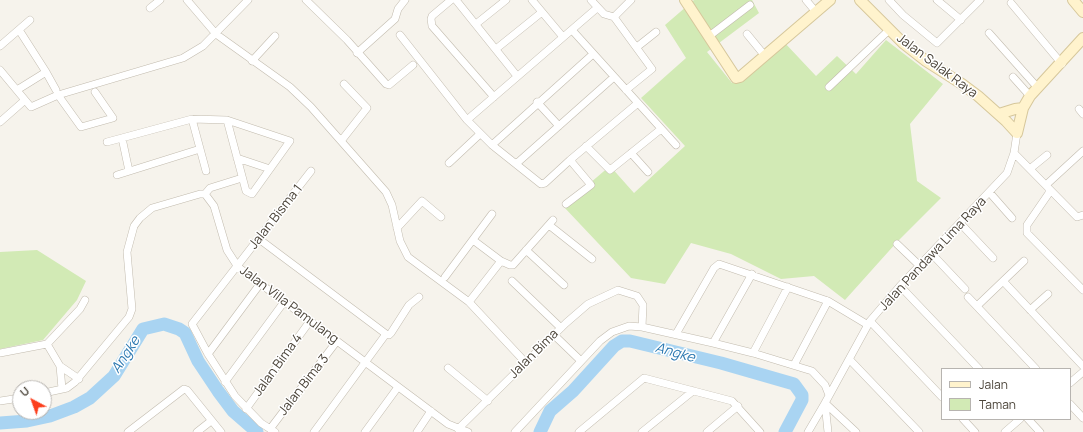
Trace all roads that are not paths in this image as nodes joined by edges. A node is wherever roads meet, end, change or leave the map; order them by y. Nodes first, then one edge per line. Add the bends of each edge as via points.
1 (160, 0) edge
2 (187, 0) edge
3 (248, 0) edge
4 (306, 0) edge
5 (405, 0) edge
6 (451, 0) edge
7 (456, 0) edge
8 (506, 0) edge
9 (532, 0) edge
10 (590, 0) edge
11 (631, 0) edge
12 (685, 0) edge
13 (806, 0) edge
14 (830, 0) edge
15 (861, 0) edge
16 (889, 0) edge
17 (937, 0) edge
18 (980, 0) edge
19 (1073, 0) edge
20 (1011, 3) dead end
21 (750, 5) dead end
22 (150, 8) dead end
23 (597, 8) junction
24 (542, 12) junction
25 (816, 12) junction
26 (1083, 12) edge
27 (614, 17) junction
28 (30, 20) dead end
29 (961, 20) junction
30 (476, 24) junction
31 (572, 30) junction
32 (889, 30) junction
33 (656, 32) dead end
34 (21, 33) dead end
35 (989, 33) dead end
36 (216, 34) junction
37 (747, 34) dead end
38 (400, 35) dead end
39 (275, 36) dead end
40 (563, 37) junction
41 (708, 37) junction
42 (1083, 38) edge
43 (0, 46) edge
44 (637, 47) junction
45 (496, 49) junction
46 (357, 53) junction
47 (593, 54) junction
48 (765, 56) junction
49 (252, 61) junction
50 (0, 63) edge
51 (1062, 64) junction
52 (413, 65) dead end
53 (0, 70) edge
54 (46, 72) junction
55 (517, 76) junction
56 (614, 77) junction
57 (1013, 77) dead end
58 (344, 84) dead end
59 (829, 87) dead end
60 (19, 88) junction
61 (1038, 88) junction
62 (626, 90) junction
63 (57, 92) junction
64 (95, 92) dead end
65 (1030, 96) junction
66 (494, 97) junction
67 (25, 100) junction
68 (538, 102) junction
69 (638, 104) junction
70 (1023, 108) junction
71 (998, 114) junction
72 (192, 119) junction
73 (226, 120) junction
74 (467, 120) junction
75 (0, 122) edge
76 (559, 126) junction
77 (661, 129) junction
78 (1017, 133) junction
79 (480, 134) junction
80 (122, 138) junction
81 (341, 141) junction
82 (107, 142) dead end
83 (492, 145) junction
84 (676, 145) dead end
85 (586, 146) junction
86 (200, 149) junction
87 (1083, 151) edge
88 (631, 153) junction
89 (1014, 153) junction
90 (1047, 155) dead end
91 (237, 158) junction
92 (570, 160) junction
93 (449, 163) dead end
94 (516, 164) junction
95 (1031, 168) junction
96 (270, 169) junction
97 (129, 171) junction
98 (206, 171) dead end
99 (312, 171) dead end
100 (648, 172) dead end
101 (117, 175) dead end
102 (242, 178) junction
103 (1047, 187) junction
104 (990, 193) junction
105 (205, 194) junction
106 (566, 204) dead end
107 (492, 214) dead end
108 (1083, 215) edge
109 (441, 218) dead end
110 (1012, 218) dead end
111 (960, 223) junction
112 (397, 228) junction
113 (259, 239) junction
114 (473, 240) junction
115 (897, 244) dead end
116 (526, 250) junction
117 (931, 254) junction
118 (993, 258) dead end
119 (592, 259) dead end
120 (501, 261) junction
121 (1024, 261) dead end
122 (920, 266) junction
123 (238, 267) junction
124 (752, 274) junction
125 (445, 277) dead end
126 (1003, 281) junction
127 (512, 282) dead end
128 (260, 284) junction
129 (564, 285) dead end
130 (900, 286) junction
131 (1082, 286) edge
132 (788, 287) junction
133 (965, 289) dead end
134 (1048, 294) dead end
135 (419, 297) dead end
136 (968, 297) dead end
137 (85, 300) dead end
138 (828, 301) junction
139 (284, 302) junction
140 (469, 302) junction
141 (977, 306) junction
142 (1030, 310) junction
143 (310, 321) junction
144 (869, 323) junction
145 (642, 327) junction
146 (561, 328) junction
147 (386, 334) junction
148 (676, 334) junction
149 (554, 335) junction
150 (337, 341) junction
151 (713, 342) junction
152 (47, 344) junction
153 (0, 353) edge
154 (753, 353) junction
155 (208, 354) junction
156 (850, 360) junction
157 (582, 361) junction
158 (366, 363) junction
159 (526, 363) junction
160 (794, 365) junction
161 (60, 366) junction
162 (1083, 366) edge
163 (448, 368) dead end
164 (978, 368) edge
165 (1035, 368) edge
166 (1083, 372) edge
167 (79, 379) junction
168 (225, 382) junction
169 (1071, 382) edge
170 (835, 384) junction
171 (825, 385) junction
172 (398, 387) junction
173 (62, 389) junction
174 (52, 391) edge
175 (693, 391) junction
176 (829, 396) junction
177 (941, 396) edge
178 (12, 399) edge
179 (0, 401) edge
180 (488, 401) junction
181 (825, 403) junction
182 (1071, 405) edge
183 (738, 406) junction
184 (246, 409) junction
185 (431, 411) junction
186 (1083, 418) edge
187 (964, 420) edge
188 (1019, 420) edge
189 (1029, 420) edge
190 (211, 421) junction
191 (458, 429) junction
192 (273, 430) edge
193 (128, 432) edge
194 (197, 432) edge
195 (221, 432) edge
196 (314, 432) edge
197 (365, 432) edge
198 (417, 432) edge
199 (468, 432) edge
200 (515, 432) edge
201 (579, 432) edge
202 (642, 432) edge
203 (707, 432) edge
204 (760, 432) edge
205 (808, 432) edge
206 (828, 432) edge
207 (856, 432) edge
208 (919, 432) edge
209 (975, 432) edge
210 (1005, 432) edge
211 (1040, 432) edge

1 - 22 street
2 - 36 street
3 - 36 street
4 - 46 street
5 - 46 street via 398,9 395,19
6 - 66 street via 432,16 432,26
7 - 30 street
8 - 30 street
9 - 24 street
10 - 23 street
11 - 27 street
12 - 41 street
13 - 25 street
14 - 25 street
15 - 32 street, Jalan Salak Raya
16 - 29 street via 937,43
17 - 29 street
18 - 29 street
19 - 26 street
20 - 51 street
21 - 41 street
23 - 27 street via 608,17
23 - 31 street
24 - 40 street
24 - 45 street
25 - 48 street
27 - 44 street
28 - 43 street
30 - 45 street
31 - 40 street
31 - 47 street
32 - 59 street
32 - 71 street, Jalan Salak Raya via 915,53 962,84
33 - 44 street
34 - 54 street
35 - 61 street
36 - 49 street
36 - 63 street via 203,46 183,58
37 - 48 street
38 - 74 street
39 - 49 street
40 - 55 street
41 - 48 street via 736,78
42 - 51 street, Jalan Pandawa Lima Raya
44 - 62 street via 652,67 652,71
45 - 55 street
46 - 52 street via 389,85
47 - 56 street
47 - 68 street
49 - 81 street via 299,95
50 - 60 street
51 - 61 street, Jalan Pandawa Lima Raya
53 - 60 street
54 - 60 street
54 - 63 street
55 - 66 street
56 - 62 street
56 - 76 street
57 - 65 street
58 - 81 street via 368,108
60 - 67 street
61 - 65 street, Jalan Pandawa Lima Raya
62 - 69 street
63 - 64 street via 81,127 113,118
63 - 67 street via 31,107
65 - 70 street, Jalan Pandawa Lima Raya
66 - 74 street
67 - 75 street
68 - 76 street
68 - 83 street
69 - 77 street
69 - 85 street
70 - 71 street
70 - 78 street, Jalan Pandawa Lima Raya
71 - 78 street, Jalan Salak Raya
72 - 73 street
72 - 80 street
72 - 86 street
73 - 91 street
73 - 96 street via 290,141
74 - 79 street
76 - 94 street
77 - 84 street
77 - 88 street
78 - 89 street, Jalan Pandawa Lima Raya
79 - 83 street
79 - 93 street
80 - 82 street
80 - 97 street
81 - 112 street via 386,192
83 - 94 street
85 - 88 street via 610,170
85 - 92 street
86 - 97 street
86 - 98 street
87 - 103 street
88 - 100 street
89 - 95 street
89 - 104 street, Jalan Pandawa Lima Raya via 1007,173
90 - 95 street
91 - 96 street
91 - 102 street
92 - 94 street via 544,184 536,182
92 - 106 street via 591,185
95 - 103 street
96 - 102 street via 252,194 246,191
97 - 101 street
99 - 113 street, Jalan Bisma 1
102 - 105 street via 210,188
103 - 108 street via 1078,217
103 - 131 street via 1047,198 1027,225 1027,233
104 - 110 street
104 - 111 street, Jalan Pandawa Lima Raya
105 - 123 street, Jalan Villa Pamulang via 214,206 227,250
105 - 167 street via 193,195 152,208 134,226 127,252 132,309 120,329
107 - 114 street
109 - 112 street via 422,201
111 - 117 street, Jalan Pandawa Lima Raya
111 - 118 street
112 - 140 street via 408,257
113 - 123 street, Jalan Bisma 1
113 - 147 street
114 - 120 street
114 - 125 street
115 - 122 street
116 - 119 street via 551,222
116 - 120 street via 511,266
116 - 129 street
117 - 122 street, Jalan Pandawa Lima Raya
117 - 133 street
120 - 140 street
121 - 126 street
122 - 130 street, Jalan Pandawa Lima Raya
123 - 128 street, Jalan Villa Pamulang
123 - 155 street, Jalan Bisma 1 via 193,322
124 - 132 street
124 - 148 street via 723,265 716,266
124 - 151 street
126 - 141 street
126 - 142 street
127 - 146 street
128 - 139 street, Jalan Villa Pamulang
128 - 155 street
130 - 144 street, Jalan Pandawa Lima Raya
130 - 164 street
132 - 138 street
132 - 154 street
134 - 142 street
135 - 147 street via 409,305 390,335
136 - 141 street
137 - 152 street via 77,313
138 - 144 street
138 - 160 street
139 - 143 street, Jalan Villa Pamulang
139 - 168 street
140 - 159 street
141 - 165 street
142 - 162 street
143 - 150 street, Jalan Villa Pamulang
143 - 184 street, Jalan Bima 4
144 - 156 street, Jalan Pandawa Lima Raya
144 - 177 street
145 - 146 street, Jalan Bima via 643,305 640,299 618,290 588,304
145 - 148 street
145 - 157 street via 623,327 612,332
146 - 149 street, Jalan Bima
147 - 158 street
148 - 151 street
149 - 157 street
149 - 159 street, Jalan Bima
150 - 158 street, Jalan Villa Pamulang
150 - 192 street, Jalan Bima 3
151 - 154 street
152 - 153 street
152 - 161 street
154 - 160 street
155 - 168 street, Jalan Bisma 1
156 - 170 street, Jalan Pandawa Lima Raya
156 - 208 street
157 - 200 street
158 - 172 street, Jalan Villa Pamulang
158 - 196 street
159 - 180 street, Jalan Bima
160 - 171 street via 814,372
161 - 167 street
161 - 173 street
163 - 180 street
166 - 169 street
167 - 173 street
168 - 184 street, Jalan Bisma 1
170 - 171 street
170 - 176 street, Jalan Pandawa Lima Raya
171 - 176 street
172 - 185 street, Jalan Villa Pamulang
172 - 197 street
173 - 174 street
175 - 183 street via 729,400
175 - 201 street via 644,378
175 - 202 street
176 - 181 street, Jalan Pandawa Lima Raya
178 - 179 street
180 - 191 street, Jalan Bima
181 - 205 street, Jalan Pandawa Lima Raya
181 - 206 street
181 - 207 street
182 - 186 street
183 - 203 street
183 - 204 street
184 - 192 street, Jalan Bisma 1
185 - 191 street, Jalan Villa Pamulang
185 - 198 street
187 - 209 street
188 - 210 street
189 - 211 street
190 - 193 street via 186,390 182,389
190 - 194 street
190 - 195 street
191 - 199 street, Jalan Villa Pamulang

